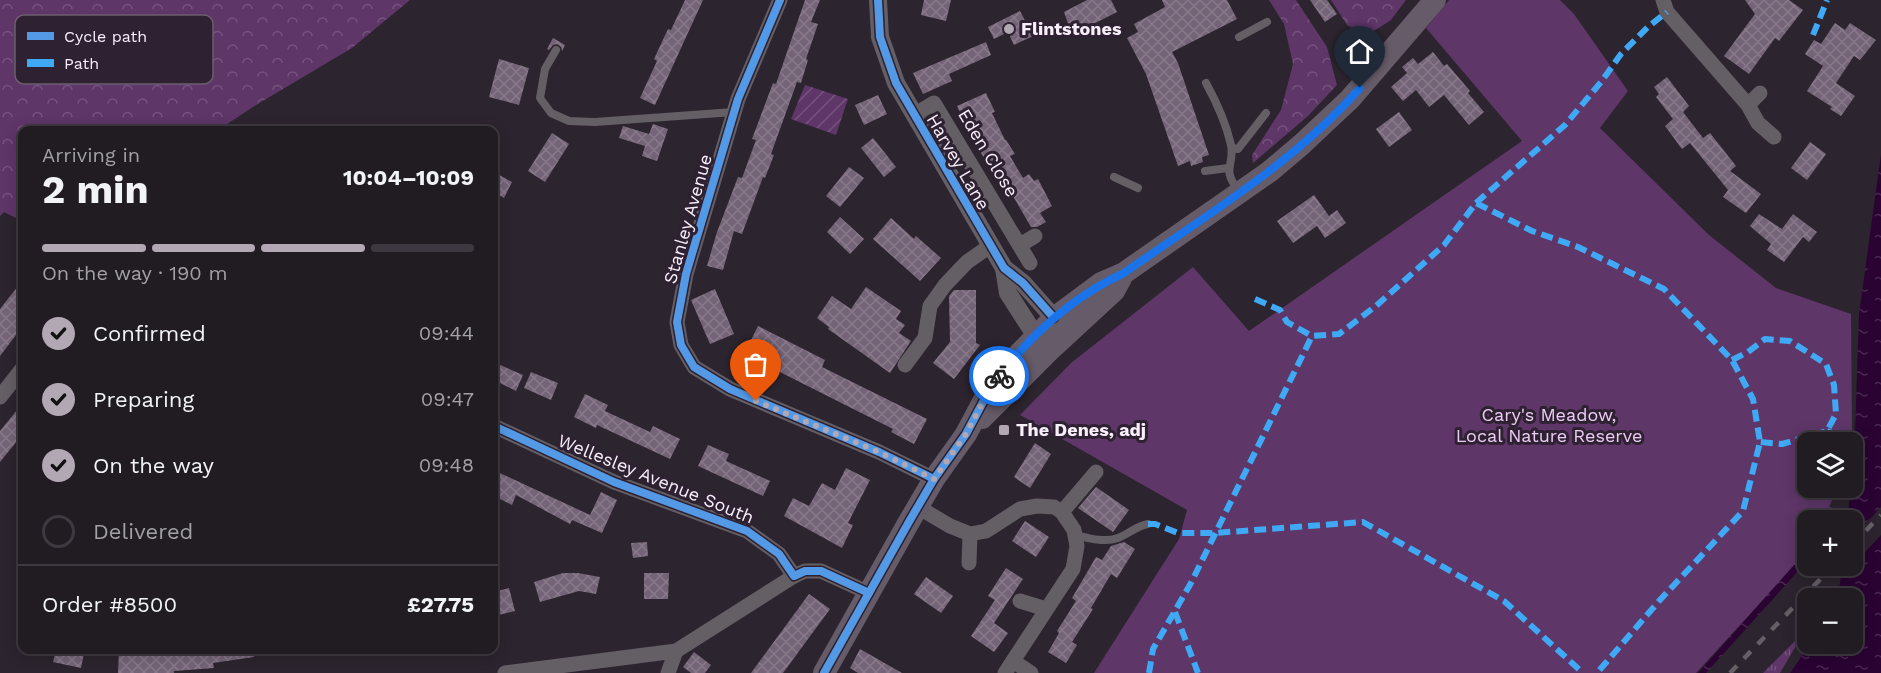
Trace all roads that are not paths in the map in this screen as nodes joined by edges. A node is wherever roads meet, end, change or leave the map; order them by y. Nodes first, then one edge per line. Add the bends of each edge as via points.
1 (780, 0) edge
2 (878, 0) edge
3 (1435, 0) edge
4 (1662, 0) edge
5 (1267, 22) dead end
6 (1239, 37) dead end
7 (556, 50) dead end
8 (1206, 83) dead end
9 (1760, 93) dead end
10 (1748, 105) junction
11 (734, 112) junction
12 (1266, 113) dead end
13 (914, 115) junction
14 (1774, 137) dead end
15 (1232, 148) junction
16 (1228, 168) junction
17 (1205, 171) dead end
18 (1114, 177) dead end
19 (1138, 188) dead end
20 (1241, 192) junction
21 (1035, 236) dead end
22 (1020, 245) junction
23 (990, 246) junction
24 (1030, 263) dead end
25 (1004, 268) junction
26 (1061, 326) junction
27 (1042, 343) junction
28 (905, 365) dead end
29 (18, 374) edge
30 (0, 397) edge
31 (498, 428) edge
32 (1096, 472) dead end
33 (934, 479) junction
34 (918, 507) junction
35 (1062, 512) junction
36 (1148, 524) dead end
37 (970, 534) junction
38 (1075, 535) junction
39 (969, 562) dead end
40 (794, 576) junction
41 (869, 593) junction
42 (1020, 601) dead end
43 (1047, 609) junction
44 (676, 651) junction
45 (1009, 667) edge
46 (505, 673) edge
47 (668, 673) edge
48 (824, 673) edge
49 (1031, 673) edge

1 - 11 street, Stanley Avenue
2 - 13 street, Harvey Lane via 880,37 887,60
3 - 20 main road via 1350,99
4 - 10 street via 1667,12
5 - 6 lane
7 - 11 lane via 544,69 540,98 551,113 569,121
8 - 15 lane
9 - 10 street
10 - 14 street via 1758,123
11 - 33 street, Stanley Avenue via 686,274 677,322 681,345 694,367 730,389
12 - 15 lane via 1238,149
13 - 22 street, Eden Close via 934,103
13 - 23 street, Harvey Lane
15 - 16 lane
16 - 17 lane
16 - 20 lane via 1232,182
18 - 19 lane
20 - 26 main road via 1124,273 1114,291
21 - 22 street
22 - 24 street, Eden Close
23 - 25 street, Harvey Lane
23 - 28 street via 945,285 930,306 925,338
25 - 26 street, Harvey Lane via 1023,283
25 - 27 street, Harvey Lane via 1008,293
26 - 27 main road
27 - 33 main road
29 - 30 street
31 - 40 street, Wellesley Avenue South via 614,482 747,531 778,554
32 - 35 street
33 - 34 main road
34 - 37 street
34 - 41 main road
35 - 37 street via 1054,507 1020,509 986,531
35 - 38 street
36 - 38 lane via 1117,538
37 - 39 street
38 - 43 street via 1073,569
40 - 41 street via 821,571
40 - 44 street
41 - 48 main road
42 - 43 street
43 - 45 street
44 - 46 street
44 - 47 street
45 - 49 street

